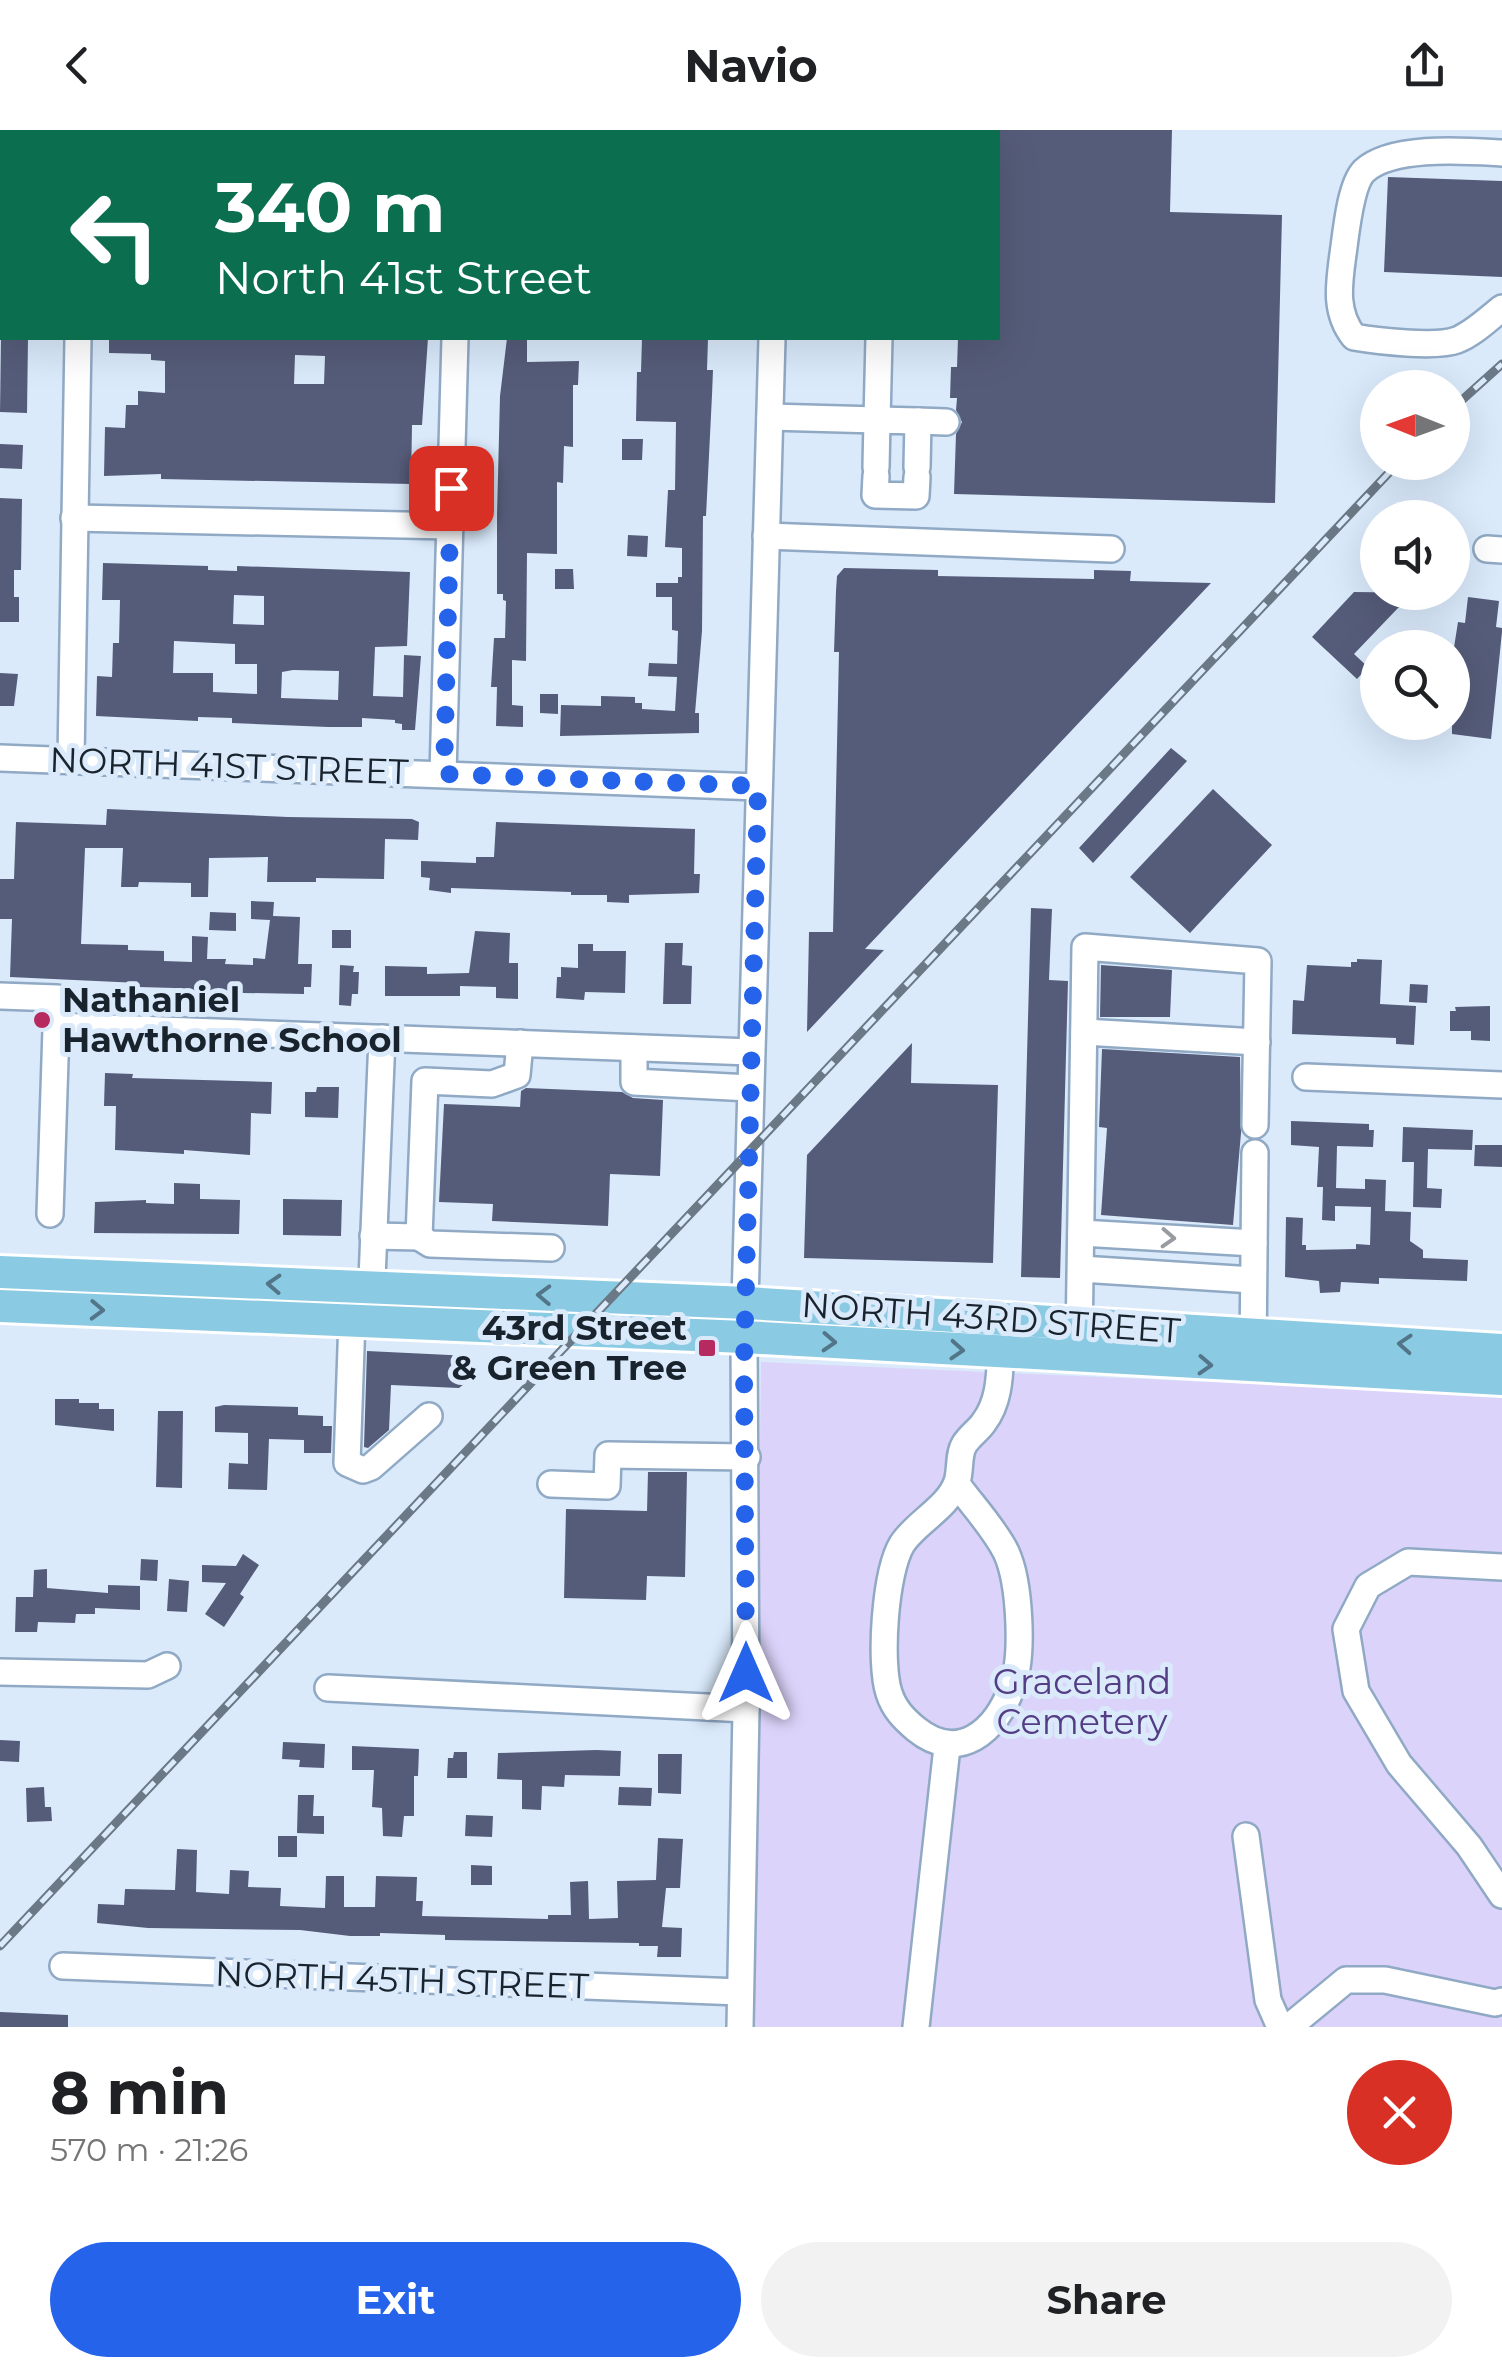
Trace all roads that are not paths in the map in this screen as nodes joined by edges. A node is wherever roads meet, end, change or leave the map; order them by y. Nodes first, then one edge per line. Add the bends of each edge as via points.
1 (1502, 152) edge
2 (1502, 308) edge
3 (78, 340) edge
4 (456, 340) edge
5 (772, 340) edge
6 (879, 340) edge
7 (770, 417) junction
8 (877, 420) junction
9 (918, 422) junction
10 (946, 422) dead end
11 (876, 479) junction
12 (74, 518) junction
13 (450, 526) junction
14 (766, 536) junction
15 (874, 540) junction
16 (1112, 550) dead end
17 (0, 758) edge
18 (71, 759) junction
19 (444, 774) junction
20 (758, 786) junction
21 (0, 996) edge
22 (56, 1026) junction
23 (1084, 1032) junction
24 (382, 1038) junction
25 (1257, 1042) junction
26 (520, 1043) junction
27 (634, 1048) junction
28 (751, 1052) junction
29 (1306, 1077) dead end
30 (1502, 1085) edge
31 (750, 1088) junction
32 (1255, 1125) dead end
33 (1255, 1153) dead end
34 (50, 1214) dead end
35 (1081, 1233) junction
36 (373, 1236) junction
37 (419, 1237) junction
38 (1254, 1243) junction
39 (551, 1248) dead end
40 (1081, 1269) junction
41 (0, 1272) edge
42 (197, 1280) junction
43 (1254, 1280) junction
44 (747, 1303) junction
45 (0, 1306) edge
46 (365, 1309) junction
47 (196, 1314) junction
48 (1003, 1319) junction
49 (1080, 1324) junction
50 (744, 1337) junction
51 (1502, 1350) edge
52 (1253, 1351) junction
53 (1000, 1352) junction
54 (1078, 1357) junction
55 (1502, 1379) edge
56 (429, 1416) dead end
57 (747, 1458) junction
58 (551, 1484) dead end
59 (957, 1484) junction
60 (1502, 1567) edge
61 (167, 1666) dead end
62 (0, 1672) edge
63 (328, 1688) dead end
64 (746, 1709) junction
65 (947, 1746) junction
66 (1246, 1836) dead end
67 (1502, 1894) edge
68 (63, 1966) dead end
69 (740, 1992) junction
70 (1502, 2001) edge
71 (740, 2027) edge
72 (916, 2027) edge
73 (1280, 2027) edge
74 (1289, 2027) edge

1 - 2 street via 1407,155 1363,172 1338,296 1354,336 1384,342 1453,342
3 - 12 street
4 - 13 street
5 - 7 street
6 - 8 street
7 - 8 street
7 - 14 street
8 - 9 street
8 - 11 street
9 - 10 street
9 - 11 street via 916,496
11 - 15 street
12 - 13 street
12 - 18 street
13 - 19 street
14 - 15 street
14 - 20 street
15 - 16 street
17 - 18 street, NORTH 41ST STREET
18 - 19 street, NORTH 41ST STREET
19 - 20 street, NORTH 41ST STREET
20 - 28 street
21 - 22 street via 57,998
22 - 24 street
22 - 34 street
23 - 25 street
23 - 25 street via 1084,947 1258,960
23 - 35 street
24 - 26 street
24 - 36 street
25 - 32 street
26 - 27 street
26 - 37 street via 517,1075 492,1084 425,1081
27 - 28 street
27 - 31 street via 634,1082
28 - 31 street
29 - 30 street
31 - 44 street
33 - 38 street
35 -> 38 street
35 - 40 street
36 - 37 street
36 - 46 street
37 - 39 street via 430,1244
38 - 43 street
40 - 43 street
40 - 49 street
41 - 42 main road, NORTH 43RD STREET
46 -> 42 main road, NORTH 43RD STREET
42 - 47 street
43 - 52 street
44 -> 46 main road, NORTH 43RD STREET
44 - 48 main road, NORTH 43RD STREET
44 - 50 street
45 -> 47 main road, NORTH 43RD STREET
46 - 47 main road, NORTH 43RD STREET
46 - 50 main road, NORTH 43RD STREET
46 - 56 street via 347,1463 370,1467
48 - 49 main road, NORTH 43RD STREET
48 - 53 street
49 - 52 main road, NORTH 43RD STREET
49 - 54 street
50 -> 53 main road, NORTH 43RD STREET
50 - 57 street
51 -> 52 main road, NORTH 43RD STREET
54 -> 52 main road, NORTH 43RD STREET
52 - 55 main road, NORTH 43RD STREET
53 - 54 main road, NORTH 43RD STREET
53 - 59 street via 998,1396 962,1447
57 - 58 street via 608,1454 607,1486
57 - 64 street
59 - 65 street via 1006,1552 1015,1583 1018,1648 1014,1682 999,1718 971,1739
59 - 65 street via 902,1542 888,1576 885,1626 888,1691 901,1717 931,1742
60 - 67 street via 1408,1562 1368,1586 1346,1629 1356,1690 1399,1764
61 - 62 street via 148,1674
63 - 64 street
64 - 69 street
65 - 72 street
66 - 73 street via 1268,2000
68 - 69 street, NORTH 45TH STREET
69 - 71 street
70 - 74 street via 1385,1980 1346,1980

